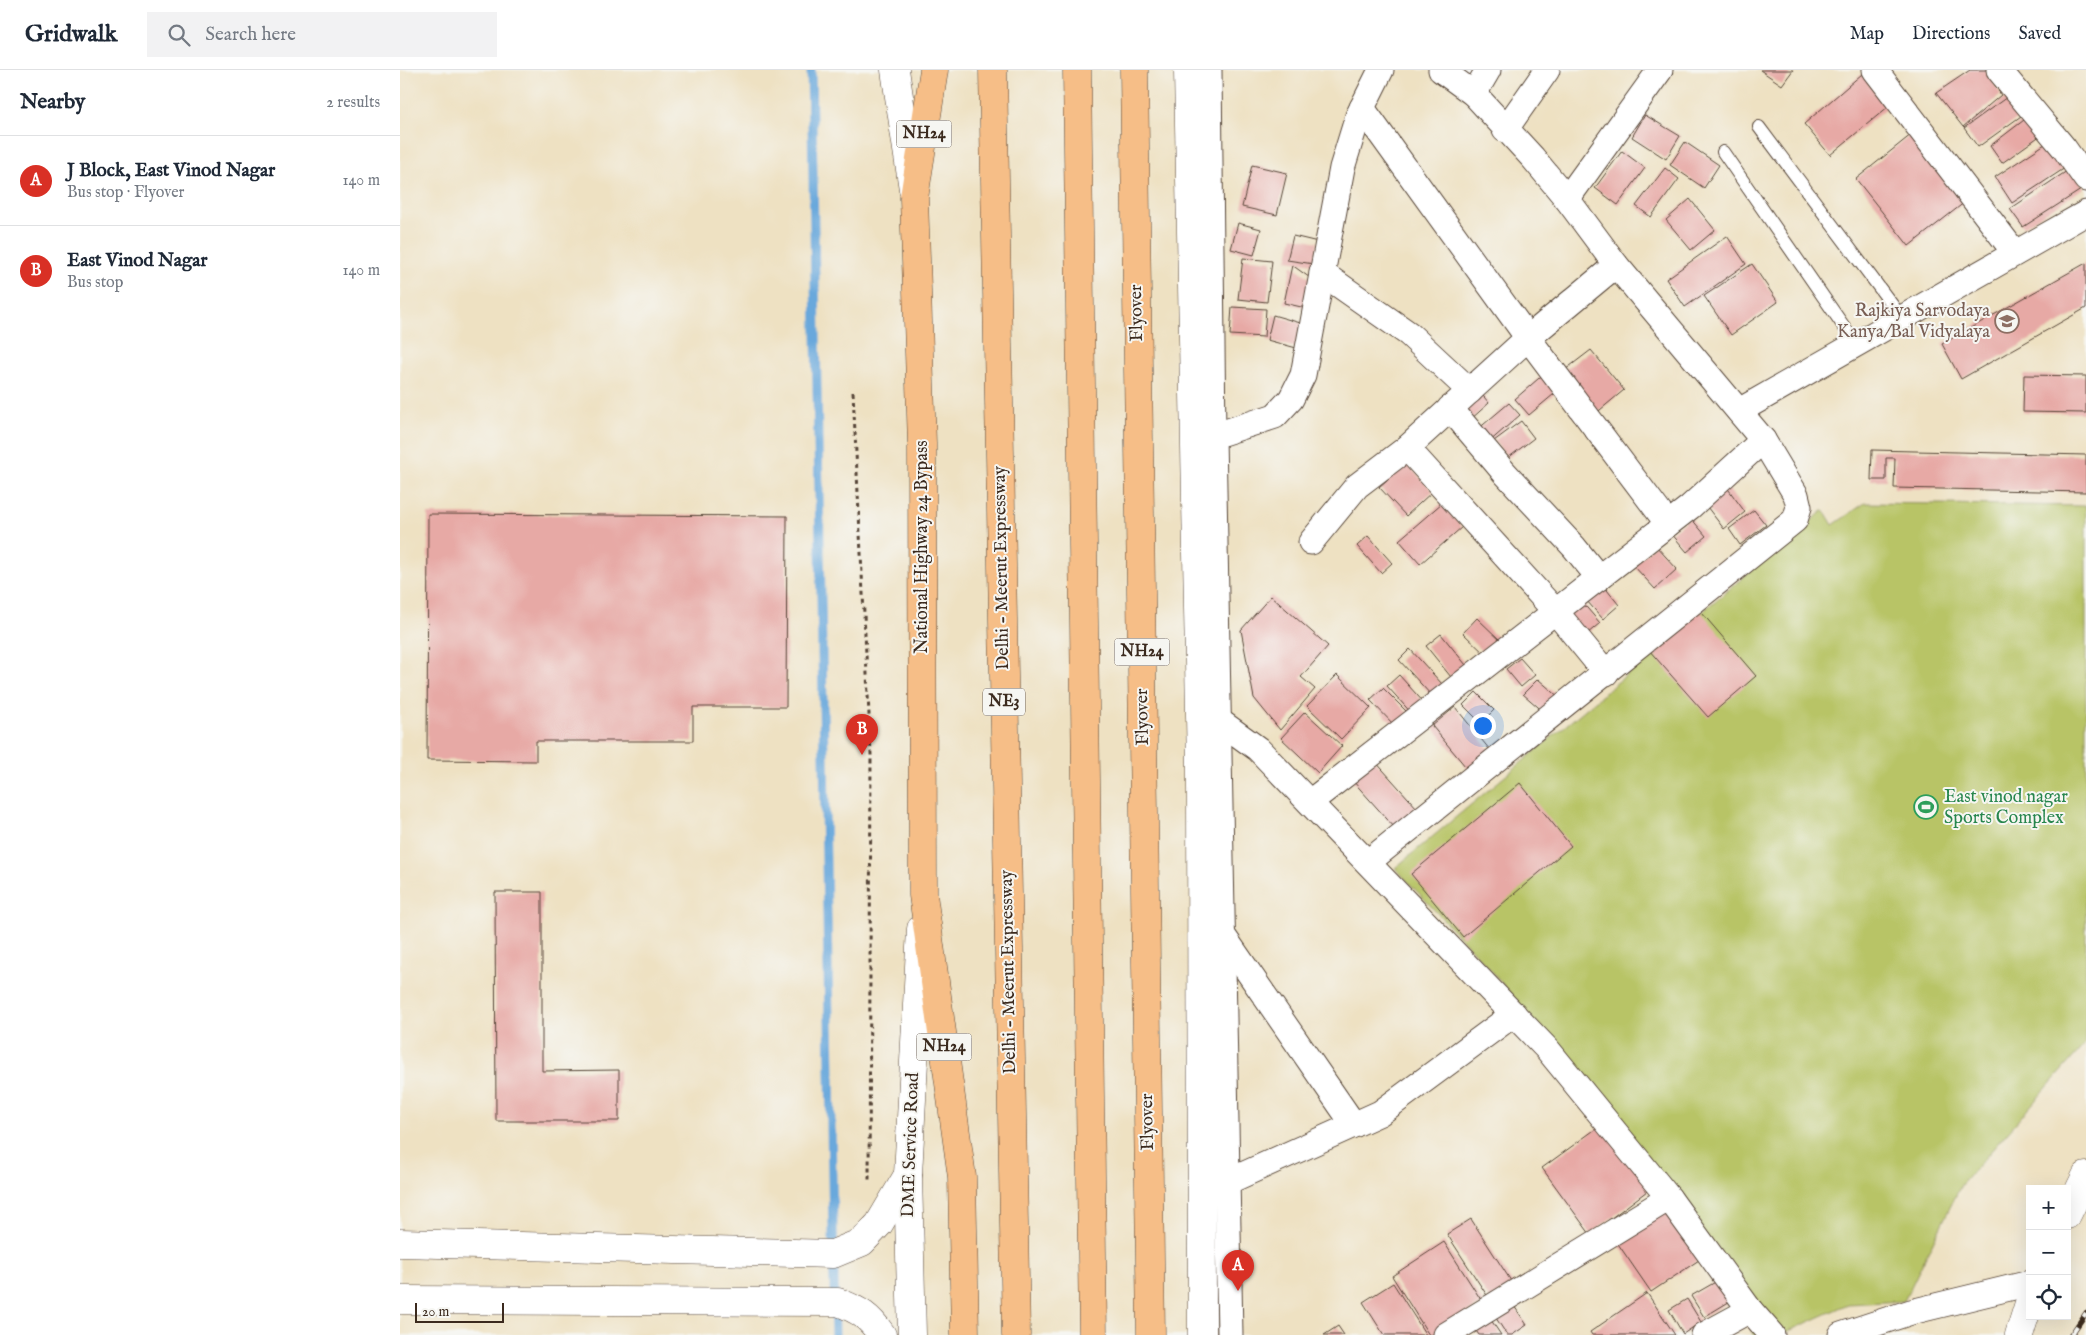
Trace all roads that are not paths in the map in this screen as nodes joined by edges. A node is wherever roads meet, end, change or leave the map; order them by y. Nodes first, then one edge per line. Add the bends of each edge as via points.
1 (895, 70) edge
2 (934, 70) edge
3 (993, 70) edge
4 (1077, 70) edge
5 (1134, 70) edge
6 (1188, 70) edge
7 (1209, 70) edge
8 (1381, 70) edge
9 (1441, 70) edge
10 (1488, 70) edge
11 (1547, 70) edge
12 (1660, 70) edge
13 (1875, 70) edge
14 (1999, 70) edge
15 (1474, 94) junction
16 (1362, 108) junction
17 (1759, 127) dead end
18 (1505, 130) junction
19 (1723, 152) dead end
20 (2086, 179) edge
21 (914, 198) junction
22 (1567, 199) junction
23 (2086, 213) edge
24 (2015, 253) junction
25 (1616, 265) junction
26 (1322, 273) junction
27 (1902, 318) junction
28 (1528, 338) junction
29 (1856, 344) junction
30 (1470, 391) junction
31 (1450, 408) junction
32 (1739, 411) junction
33 (1213, 436) junction
34 (1763, 440) junction
35 (1407, 448) junction
36 (1668, 524) junction
37 (1311, 542) dead end
38 (1599, 578) junction
39 (1556, 612) junction
40 (1606, 673) junction
41 (1218, 720) junction
42 (1310, 802) junction
43 (1368, 862) junction
44 (923, 895) junction
45 (1222, 934) junction
46 (1514, 1014) junction
47 (1354, 1125) junction
48 (908, 1175) junction
49 (2086, 1176) edge
50 (1227, 1182) junction
51 (1669, 1198) junction
52 (2071, 1207) edge
53 (400, 1243) edge
54 (2026, 1284) edge
55 (400, 1300) edge
56 (1750, 1310) junction
57 (2026, 1313) edge
58 (882, 1335) edge
59 (912, 1335) edge
60 (965, 1335) edge
61 (1016, 1335) edge
62 (1093, 1335) edge
63 (1151, 1335) edge
64 (1202, 1335) edge
65 (1230, 1335) edge
66 (1446, 1335) edge
67 (1704, 1335) edge
68 (1772, 1335) edge
69 (1841, 1335) edge
70 (2019, 1335) edge

1 - 21 street
2 - 21 highway, NH24
3 - 61 highway, Delhi - Meerut Expressway / NE3
4 - 62 highway
5 - 63 highway, Flyover / NH24
6 - 64 street via 1201,768
7 - 33 street
8 - 16 street
9 - 15 street
10 - 15 street
11 - 18 street
12 - 22 street
13 - 24 street
14 - 20 street
15 - 18 street
16 - 26 street via 1342,168
16 - 28 street
17 - 27 lane
18 - 22 street
19 - 29 lane
21 - 44 highway, National Highway 24 Bypass / NH24 via 922,444
22 - 25 street
23 - 24 street
24 - 27 street
25 - 28 street
25 - 32 street
26 - 30 street via 1409,334
26 - 33 street via 1303,376 1291,399 1276,416
27 - 29 street
28 - 30 street
28 - 36 street
29 - 32 street
30 - 31 street
31 - 35 street
31 - 38 street
32 - 34 street
33 - 41 street
34 - 36 street
34 - 40 street via 1796,495 1799,507 1795,520
35 - 37 street via 1357,486
35 - 39 street
36 - 38 street
38 - 39 street
39 - 40 street
39 - 42 street
40 - 43 street
41 - 42 street via 1258,749
41 - 45 street
42 - 43 street
43 - 46 street
44 - 48 street, DME Service Road
44 - 60 highway, NH24 via 961,1168
45 - 47 street
45 - 50 street
46 - 47 street via 1380,1113
46 - 51 street via 1548,1050
47 - 50 street
48 - 53 street via 879,1224 862,1242 834,1254
48 - 59 street, DME Service Road
49 - 52 street
50 - 65 street
51 - 56 street
51 - 66 street
54 - 69 street via 1911,1312
55 - 58 street via 838,1302 857,1309 872,1320
56 - 67 street
56 - 68 street
57 - 70 street

